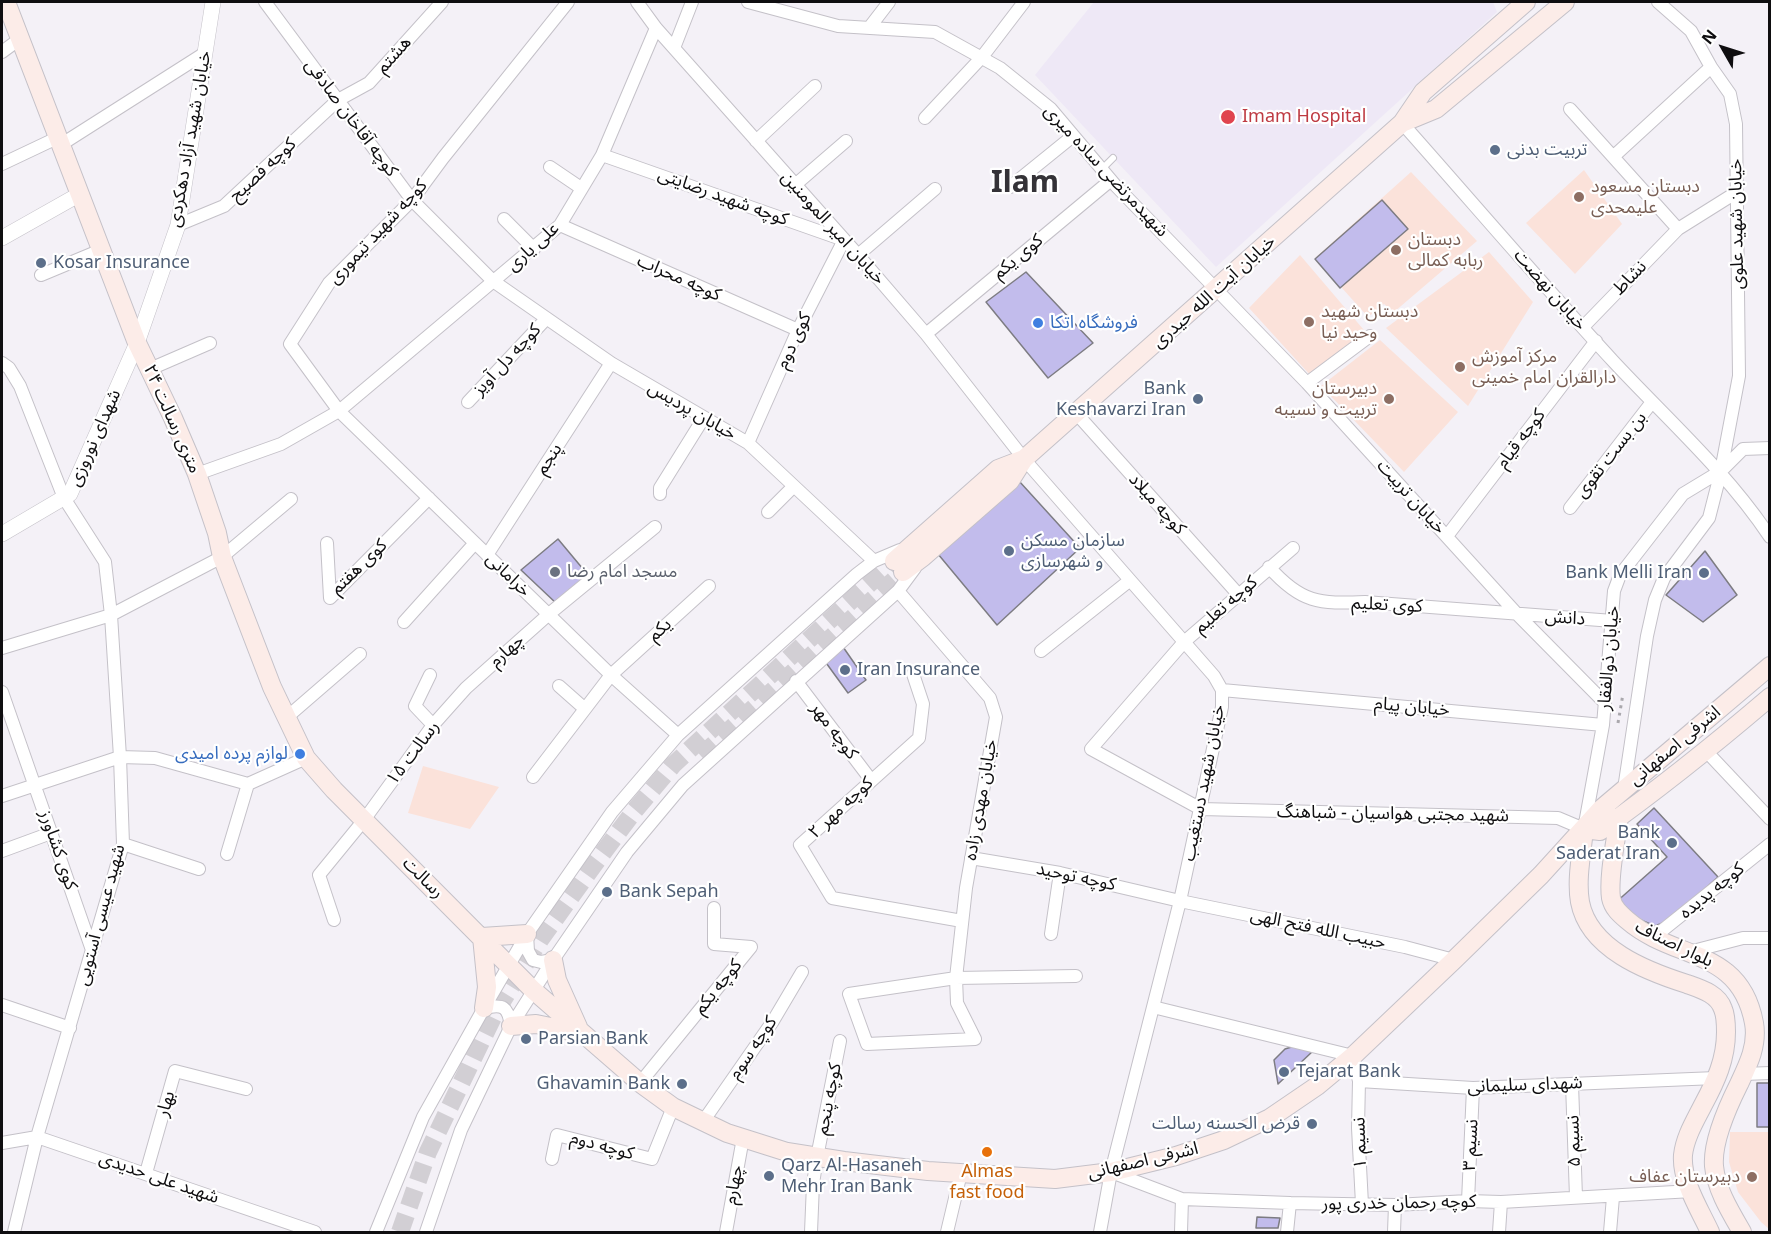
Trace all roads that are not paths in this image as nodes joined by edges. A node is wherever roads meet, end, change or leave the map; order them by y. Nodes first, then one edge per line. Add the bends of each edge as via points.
1 (6, 2) edge
2 (215, 2) edge
3 (265, 2) edge
4 (442, 2) edge
5 (568, 2) edge
6 (637, 2) edge
7 (692, 2) edge
8 (748, 2) edge
9 (889, 2) edge
10 (1024, 2) edge
11 (1526, 2) edge
12 (1565, 2) edge
13 (1659, 2) edge
14 (656, 28) junction
15 (869, 28) junction
16 (21, 38) junction
17 (674, 48) junction
18 (2, 52) edge
19 (205, 53) junction
20 (982, 57) junction
21 (1711, 67) junction
22 (815, 86) dead end
23 (338, 100) junction
24 (1570, 109) dead end
25 (925, 118) dead end
26 (1402, 123) junction
27 (1073, 136) junction
28 (60, 140) junction
29 (756, 141) junction
30 (846, 141) dead end
31 (602, 155) junction
32 (1614, 156) junction
33 (1113, 158) dead end
34 (2, 164) edge
35 (550, 167) dead end
36 (1101, 169) junction
37 (1111, 180) junction
38 (795, 185) junction
39 (1010, 187) dead end
40 (581, 188) junction
41 (935, 189) dead end
42 (1737, 192) junction
43 (80, 194) junction
44 (412, 200) junction
45 (504, 219) dead end
46 (178, 225) junction
47 (560, 225) junction
48 (1678, 229) junction
49 (2, 238) edge
50 (844, 240) junction
51 (534, 249) junction
52 (101, 250) junction
53 (858, 255) junction
54 (41, 275) dead end
55 (493, 281) junction
56 (1218, 289) junction
57 (546, 319) junction
58 (1583, 327) junction
59 (798, 330) junction
60 (926, 334) junction
61 (1370, 336) dead end
62 (1596, 342) junction
63 (137, 343) junction
64 (210, 343) dead end
65 (2, 363) edge
66 (611, 363) junction
67 (150, 369) junction
68 (1307, 382) junction
69 (468, 402) dead end
70 (1652, 402) junction
71 (339, 411) junction
72 (1076, 413) junction
73 (703, 418) junction
74 (748, 443) junction
75 (1770, 448) edge
76 (1024, 459) junction
77 (1721, 471) junction
78 (197, 474) junction
79 (794, 487) junction
80 (660, 494) dead end
81 (64, 498) junction
82 (429, 498) junction
83 (291, 499) dead end
84 (1570, 508) dead end
85 (768, 512) dead end
86 (655, 527) dead end
87 (2, 534) edge
88 (1447, 536) junction
89 (1770, 537) edge
90 (327, 543) dead end
91 (475, 543) junction
92 (1293, 548) dead end
93 (918, 551) junction
94 (487, 555) junction
95 (222, 557) junction
96 (874, 561) junction
97 (899, 567) tunnel mouth
98 (1269, 567) junction
99 (1129, 581) junction
100 (709, 586) dead end
101 (898, 591) junction
102 (1238, 594) junction
103 (549, 614) junction
104 (1517, 614) junction
105 (111, 615) junction
106 (1613, 621) junction
107 (404, 622) dead end
108 (1184, 642) junction
109 (2, 648) edge
110 (1041, 651) dead end
111 (360, 654) dead end
112 (1770, 666) edge
113 (913, 674) dead end
114 (430, 675) dead end
115 (611, 675) junction
116 (796, 681) junction
117 (559, 686) dead end
118 (466, 688) joint
119 (1222, 690) junction
120 (2, 692) edge
121 (1770, 697) edge
122 (1605, 703) junction
123 (585, 709) junction
124 (286, 717) junction
125 (433, 725) junction
126 (1603, 725) junction
127 (678, 735) junction
128 (1706, 751) junction
129 (120, 757) junction
130 (306, 758) junction
131 (533, 777) dead end
132 (872, 780) junction
133 (34, 784) junction
134 (248, 784) junction
135 (1624, 789) junction
136 (2, 796) edge
137 (1200, 810) junction
138 (1619, 817) junction
139 (1770, 819) edge
140 (364, 820) junction
141 (1584, 829) junction
142 (51, 833) junction
143 (123, 844) junction
144 (1770, 844) edge
145 (2, 851) edge
146 (227, 854) dead end
147 (971, 858) junction
148 (199, 869) dead end
149 (1060, 873) junction
150 (1180, 901) junction
151 (714, 908) dead end
152 (334, 920) dead end
153 (962, 921) junction
154 (527, 934) junction
155 (1051, 934) dead end
156 (482, 937) junction
157 (1654, 937) junction
158 (1770, 938) edge
159 (92, 950) junction
160 (1689, 952) junction
161 (553, 960) junction
162 (1454, 960) junction
163 (508, 964) junction
164 (802, 972) dead end
165 (1076, 976) dead end
166 (956, 978) junction
167 (533, 990) junction
168 (2, 1005) edge
169 (1153, 1007) junction
170 (484, 1008) junction
171 (511, 1026) junction
172 (70, 1028) junction
173 (582, 1034) junction
174 (840, 1041) dead end
175 (1353, 1056) junction
176 (1770, 1073) edge
177 (1744, 1074) junction
178 (1716, 1078) junction
179 (1359, 1081) junction
180 (640, 1083) junction
181 (1572, 1084) junction
182 (1473, 1088) junction
183 (246, 1089) dead end
184 (672, 1107) junction
185 (702, 1123) junction
186 (37, 1137) junction
187 (743, 1138) junction
188 (2, 1143) edge
189 (817, 1157) junction
190 (552, 1159) dead end
191 (1111, 1172) junction
192 (146, 1173) junction
193 (961, 1173) junction
194 (1692, 1191) junction
195 (1576, 1197) junction
196 (1613, 1197) junction
197 (1182, 1199) junction
198 (1468, 1201) junction
199 (1501, 1202) junction
200 (1290, 1203) junction
201 (1362, 1204) junction
202 (1395, 1205) junction
203 (14, 1233) edge
204 (315, 1233) edge
205 (376, 1233) edge
206 (426, 1233) edge
207 (726, 1233) edge
208 (811, 1233) edge
209 (947, 1233) edge
210 (1100, 1233) edge
211 (1181, 1233) edge
212 (1287, 1233) edge
213 (1394, 1233) edge
214 (1499, 1233) edge
215 (1610, 1233) edge
216 (1710, 1233) edge
217 (1742, 1233) edge

1 - 16 main road, ۲۴ متری رسالت
2 - 19 street, خیابان شهید آزاد دهکردی
3 - 23 street, کوچه آقاخان صادقی
4 - 23 street, هشتم via 369,83
5 - 44 street, کوچه شهید تیموری
6 - 14 street, خیابان امیر المومنین
7 - 17 street
8 - 15 street, شهیدمرتضی ساده میری via 838,26
9 - 15 street
10 - 20 street
11 - 26 main road, خیابان آیت الله حیدری via 1423,92
12 - 26 main road, خیابان آیت الله حیدری via 1436,109
13 - 21 street, خیابان شهید علوی via 1691,31
14 - 17 street, خیابان امیر المومنین
14 - 31 street, علی یاری
15 - 20 street, شهیدمرتضی ساده میری via 935,32
16 - 18 street
16 - 28 main road, ۲۴ متری رسالت
17 - 29 street, خیابان امیر المومنین
19 - 28 street
19 - 46 street, خیابان شهید آزاد دهکردی
20 - 25 street
20 - 27 street, شهیدمرتضی ساده میری via 1051,109
21 - 32 street
21 - 42 street, خیابان شهید علوی via 1730,94 1736,124
22 - 29 street
23 - 44 street, کوچه آقاخان صادقی
23 - 46 street, کوچه فصیح via 224,206
24 - 32 street
26 - 56 main road, خیابان آیت الله حیدری
26 - 58 street, خیابان نهضت
27 - 36 street, شهیدمرتضی ساده میری
27 - 39 street
28 - 34 street
28 - 43 main road, ۲۴ متری رسالت
29 - 38 street, خیابان امیر المومنین
30 - 38 street
31 - 40 street, علی یاری
31 - 50 street, کوچه شهید رضایتی
32 - 48 street
33 - 36 lane
35 - 40 street
36 - 37 street, شهیدمرتضی ساده میری
37 - 56 street, شهیدمرتضی ساده میری
37 - 60 street, کوی یکم
38 - 50 street, خیابان امیر المومنین
40 - 47 street, علی یاری
41 - 53 street
42 - 48 street, نشاط
42 - 77 street, خیابان شهید علوی via 1739,376
43 - 49 street
43 - 52 main road, ۲۴ متری رسالت
44 - 55 street, کوچه آقاخان صادقی
44 - 71 street, کوچه شهید تیموری via 329,283 290,344
45 - 51 street
46 - 63 street, خیابان شهید آزاد دهکردی
47 - 51 street, علی یاری
47 - 59 street, کوچه محراب
48 - 58 street, نشاط
50 - 53 street, خیابان امیر المومنین
50 - 59 street, کوی دوم
51 - 55 street, علی یاری
52 - 54 street
52 - 63 main road, ۲۴ متری رسالت
53 - 60 street, خیابان امیر المومنین
55 - 57 street, خیابان پردیس
55 - 71 street, علی یاری
56 - 68 street, خیابان تربیت
56 - 72 main road, خیابان آیت الله حیدری
57 - 66 street, خیابان پردیس
57 - 69 street, کوچه دل آویز
58 - 62 street, خیابان نهضت
59 - 74 street, کوی دوم
60 - 76 street, خیابان امیر المومنین
61 - 68 street
62 - 70 street, خیابان نهضت
62 - 88 street, کوچه قیام
63 - 67 main road, ۲۴ متری رسالت
63 - 81 street, شهدای نوروزی via 70,494
64 - 67 street
65 - 81 street, شهید عیسی آستویی via 20,386
66 - 73 street, خیابان پردیس
66 - 94 street, پنجم
67 - 78 main road, ۲۴ متری رسالت
68 - 88 street, خیابان تربیت
70 - 77 street, خیابان نهضت
70 - 84 street, بن بست تقوی
71 - 78 street, علی یاری via 281,444
71 - 82 street, خرامانی
72 - 76 main road, خیابان آیت الله حیدری
72 - 102 street, کوچه میلاد
73 - 74 street, خیابان پردیس
73 - 80 street
74 - 79 street, خیابان پردیس
75 - 77 street via 1743,449
76 - 93 main road, خیابان آیت الله حیدری via 998,469
76 - 99 street, خیابان شهید دستغیب
77 - 89 street, خیابان نهضت
77 - 106 street, خیابان ذوالفقار via 1683,494 1631,559 1614,591
77 - 135 street, خیابان ذوالفقار via 1709,518 1664,578 1655,600
78 - 95 main road, ۲۴ متری رسالت via 218,533
79 - 85 street
79 - 96 street, خیابان پردیس
81 - 87 street, شهدای نوروزی
81 - 105 street, شهید عیسی آستویی via 105,562
82 - 90 street, کوی هفتم via 330,598
82 - 91 street, خرامانی
83 - 95 street
86 - 103 street, چهارم
88 - 104 street, خیابان تربیت
91 - 94 street, خرامانی
91 - 107 street
92 - 98 street, کوچه تعلیم
93 - 96 street
93 - 97 main road, خیابان آیت الله حیدری
93 - 101 street
94 - 103 street, خرامانی
95 - 105 street
95 - 124 main road, ۲۴ متری رسالت
96 - 127 street
98 - 102 street, کوچه تعلیم
98 - 104 street, کوی تعلیم via 1305,597 1329,603 1365,602
99 - 108 street, خیابان شهید دستغیب
99 - 110 street
100 - 115 street, یکم
101 - 116 street
101 - 147 street, خیابان مهدی زاده via 990,698 996,717
102 - 108 street, کوچه تعلیم
103 - 115 street, خرامانی
103 - 118 street, چهارم
104 - 106 street, دانش
104 - 122 street, خیابان تربیت
105 - 109 street
105 - 129 street, شهید عیسی آستویی
106 - 122 street, خیابان ذوالفقار
108 - 119 street, خیابان شهید دستغیب
108 - 137 street, کوچه تعلیم via 1091,749
111 - 124 street
112 - 135 main road, اشرفی اصفهانی
113 - 132 street, کوچه مهر ۲ via 923,704 919,738
114 - 125 street via 415,706
115 - 123 street
115 - 127 street, خرامانی
116 - 132 street, کوچه مهر
116 - 161 street via 683,785 627,852
117 - 123 street
118 - 125 street, رسالت ۱۵
119 - 126 street, خیابان پیام
119 - 137 street, خیابان شهید دستغیب via 1222,707
120 - 133 street, کوی کشاورز
121 - 128 main road, اشرفی اصفهانی
122 - 126 street, خیابان ذوالفقار
123 - 131 street
124 - 130 main road, ۲۴ متری رسالت
125 - 140 street, رسالت ۱۵
126 - 141 street, خیابان ذوالفقار
127 - 154 street via 612,812
128 - 138 main road, اشرفی اصفهانی
128 - 139 street
129 - 133 street
129 - 134 street via 155,758
129 - 143 street, شهید عیسی آستویی
130 - 134 street
130 - 140 main road, ۲۴ متری رسالت
132 - 153 street, کوچه مهر ۲ via 800,845 832,898
133 - 136 street
133 - 142 street, کوی کشاورز
134 - 146 street
135 - 138 street, خیابان ذوالفقار
135 - 141 main road, اشرفی اصفهانی
137 - 141 street, شهید مجتبی هواسیان - شباهنگ via 1558,818
137 - 150 street, خیابان شهید دستغیب
138 - 141 main road, اشرفی اصفهانی via 1600,831
138 - 157 main road, بلوار اصناف via 1611,899 1624,918
140 - 152 street, رسالت ۱۵ via 320,875
140 - 156 main road, رسالت
141 - 162 main road, اشرفی اصفهانی
141 - 178 main road via 1579,890 1587,922 1596,935 1623,956 1718,999 1726,1020 1726,1037 1724,1059
142 - 145 street
142 - 159 street, کوی کشاورز
143 - 148 street
143 - 159 street, شهید عیسی آستویی
144 - 157 street, کوچه پدیده
147 - 149 street, کوچه توحید
147 - 153 street, خیابان مهدی زاده
149 - 150 street, کوچه توحید
149 - 155 street
150 - 162 street, حبیب الله فتح الهی
150 - 169 street, خیابان شهید دستغیب
151 - 180 street, کوچه یکم via 714,944 751,946
153 - 166 street, خیابان مهدی زاده
154 - 156 main road
154 - 161 street via 533,960
154 - 163 street
156 - 163 main road, رسالت
156 - 170 main road via 487,987
157 - 160 main road, بلوار اصناف
158 - 160 street via 1743,939
159 - 172 street, شهید عیسی آستویی
160 - 177 main road, بلوار اصناف via 1721,967 1738,983 1748,1000 1756,1037
161 - 167 street
161 - 173 main road via 557,980
162 - 175 main road, اشرفی اصفهانی
163 - 167 main road, رسالت
163 - 170 street
164 - 185 street, کوچه سوم
165 - 166 street
166 - 166 street, خیابان مهدی زاده via 957,1003 975,1039 867,1044 849,994
167 - 171 street
167 - 173 main road, اشرفی اصفهانی
168 - 172 street
169 - 175 street
169 - 191 street, خیابان شهید دستغیب
170 - 171 street via 505,1009
170 - 205 street via 423,1117
171 - 173 main road via 536,1024
171 - 206 street via 460,1130
172 - 186 street, شهید عیسی آستویی
173 - 180 main road, اشرفی اصفهانی
174 - 189 street, کوچه پنجم
175 - 179 street
175 - 191 main road, اشرفی اصفهانی via 1270,1119 1186,1153
176 - 177 street
177 - 217 main road, بلوار اصناف via 1718,1135 1714,1166
178 - 181 street, شهدای سلیمانی
178 - 194 main road via 1688,1134 1683,1155
179 - 182 street, شهدای سلیمانی
179 - 201 street, نسیم ۱
180 - 184 main road, اشرفی اصفهانی
181 - 182 street, شهدای سلیمانی
181 - 195 street, نسیم ۵
182 - 198 street, نسیم ۳
183 - 192 street, بهار via 175,1071
184 - 185 main road, اشرفی اصفهانی
184 - 190 street, کوچه دوم via 652,1159 557,1135
185 - 187 main road, اشرفی اصفهانی
186 - 188 street, شهید علی حدیدی
186 - 192 street, شهید علی حدیدی
186 - 203 street, شهید عیسی آستویی
187 - 189 main road, اشرفی اصفهانی
187 - 207 street, چهارم
189 - 193 main road, اشرفی اصفهانی
189 - 208 street, کوچه پنجم
191 - 193 main road, اشرفی اصفهانی via 1055,1179
191 - 197 street, کوچه رحمان خدری پور
191 - 210 street, خیابان شهید دستغیب
192 - 204 street, شهید علی حدیدی
193 - 209 street
194 - 196 street, کوچه رحمان خدری پور
194 - 216 main road
195 - 196 street, کوچه رحمان خدری پور
195 - 199 street, کوچه رحمان خدری پور
196 - 215 street
197 - 200 street, کوچه رحمان خدری پور
197 - 211 street
198 - 199 street, کوچه رحمان خدری پور
198 - 202 street, کوچه رحمان خدری پور
199 - 214 street
200 - 201 street, کوچه رحمان خدری پور
200 - 212 street
201 - 202 street, کوچه رحمان خدری پور
202 - 213 street

